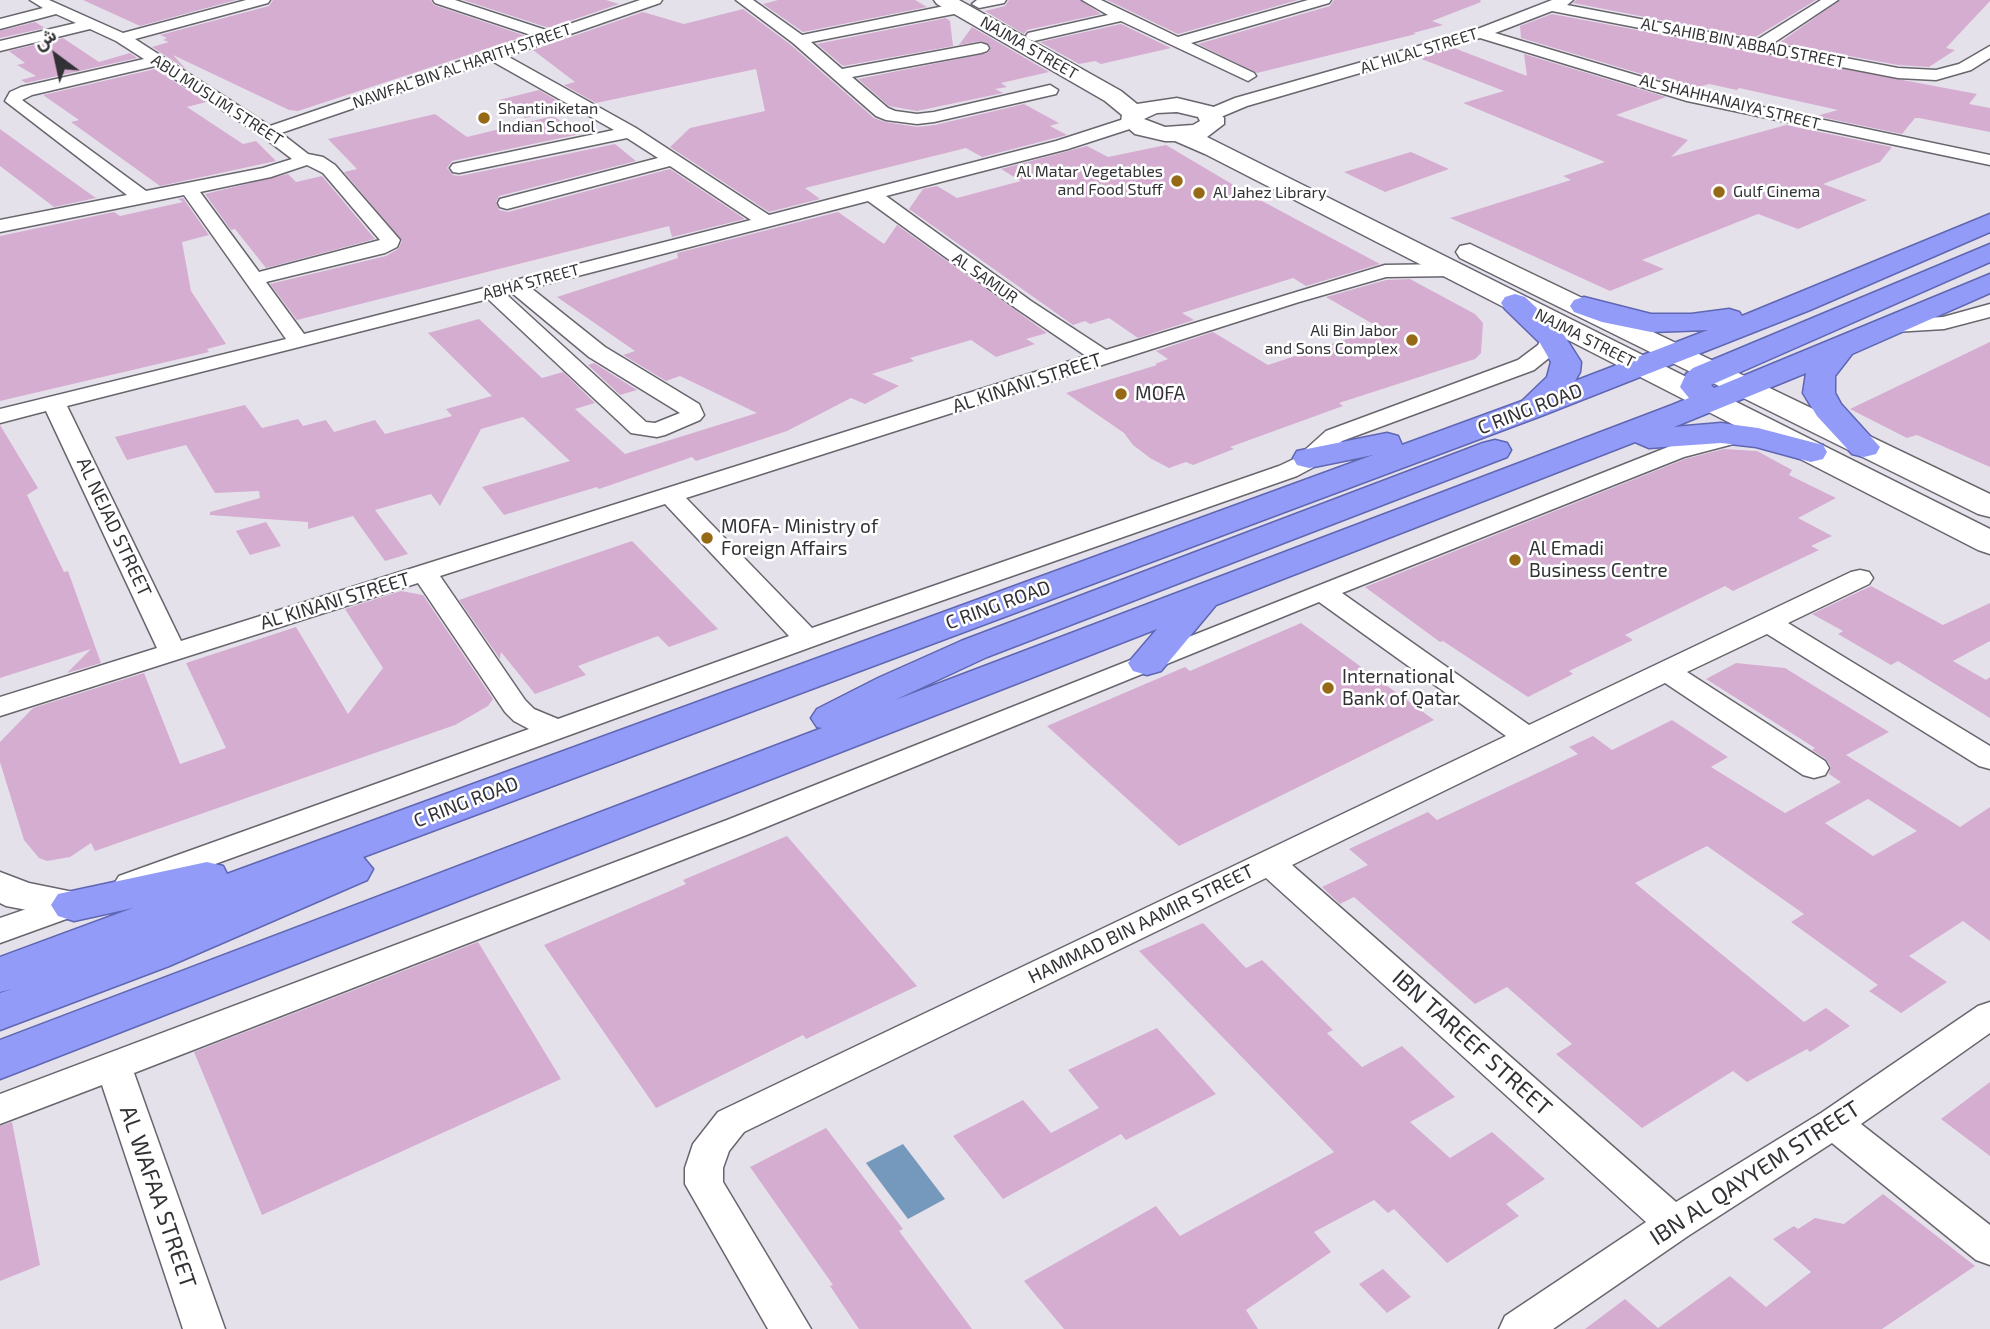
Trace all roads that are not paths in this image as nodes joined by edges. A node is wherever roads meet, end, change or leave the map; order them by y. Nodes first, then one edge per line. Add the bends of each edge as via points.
1 (37, 0) edge
2 (263, 0) edge
3 (440, 0) edge
4 (655, 0) edge
5 (999, 0) edge
6 (1089, 0) edge
7 (1324, 0) edge
8 (1831, 0) edge
9 (751, 1) edge
10 (1517, 3) dead end
11 (493, 4) dead end
12 (961, 4) edge
13 (1554, 5) edge
14 (57, 9) junction
15 (470, 11) junction
16 (1124, 16) junction
17 (0, 24) edge
18 (92, 24) junction
19 (1480, 33) junction
20 (549, 36) junction
21 (1034, 36) dead end
22 (122, 38) junction
23 (799, 40) junction
24 (1177, 42) junction
25 (0, 46) edge
26 (1758, 46) junction
27 (981, 48) dead end
28 (1990, 51) edge
29 (495, 56) junction
30 (158, 61) junction
31 (838, 75) junction
32 (1248, 76) dead end
33 (1050, 90) dead end
34 (1270, 94) junction
35 (1113, 96) junction
36 (1177, 105) junction
37 (1210, 121) junction
38 (1140, 122) junction
39 (268, 132) junction
40 (630, 132) junction
41 (1180, 134) junction
42 (303, 159) junction
43 (672, 160) junction
44 (1988, 160) edge
45 (459, 168) dead end
46 (188, 188) junction
47 (869, 193) junction
48 (142, 197) junction
49 (507, 203) dead end
50 (766, 221) junction
51 (1990, 222) edge
52 (0, 226) edge
53 (1394, 242) junction
54 (1990, 252) edge
55 (1450, 270) junction
56 (1384, 271) junction
57 (254, 279) junction
58 (1990, 282) edge
59 (516, 286) junction
60 (492, 292) junction
61 (1515, 303) junction
62 (1800, 304) junction
63 (1584, 306) junction
64 (1990, 310) edge
65 (552, 316) junction
66 (526, 324) junction
67 (1894, 326) junction
68 (1552, 338) junction
69 (299, 342) junction
70 (1841, 348) junction
71 (1750, 355) junction
72 (1104, 358) junction
73 (1662, 367) junction
74 (1784, 371) junction
75 (1711, 386) junction
76 (1745, 387) junction
77 (54, 403) junction
78 (1530, 409) junction
79 (0, 416) edge
80 (1476, 429) junction
81 (1745, 436) junction
82 (1599, 444) junction
83 (1864, 447) junction
84 (1811, 452) junction
85 (1309, 458) junction
86 (671, 496) junction
87 (1990, 507) edge
88 (1990, 543) edge
89 (424, 573) junction
90 (1860, 578) dead end
91 (1322, 591) junction
92 (1206, 596) junction
93 (1767, 622) junction
94 (807, 639) junction
95 (172, 651) junction
96 (1147, 663) junction
97 (1666, 671) junction
98 (0, 707) edge
99 (558, 728) junction
100 (1529, 739) junction
101 (1990, 760) edge
102 (1814, 768) dead end
103 (527, 779) junction
104 (708, 789) junction
105 (372, 837) junction
106 (1269, 862) junction
107 (0, 886) edge
108 (74, 905) junction
109 (0, 931) edge
110 (0, 975) edge
111 (0, 1012) edge
112 (1990, 1015) edge
113 (0, 1060) edge
114 (113, 1065) junction
115 (0, 1109) edge
116 (1834, 1123) junction
117 (1674, 1224) junction
118 (1990, 1248) edge
119 (204, 1329) edge
120 (790, 1329) edge
121 (1520, 1329) edge

1 - 14 street, ABU MUSLIM STREET
2 - 22 street
3 - 15 street
4 - 20 street, NAWFAL BIN AL HARITH STREET
5 - 12 street
6 - 16 street
7 - 24 street
8 - 26 street
9 - 23 street
10 - 13 street, AL SAHIB BIN ABBAD STREET
11 - 15 street
12 - 23 street
12 - 35 main road, NAJMA STREET
13 - 19 street, AL HILAL STREET
13 - 26 street, AL SAHIB BIN ABBAD STREET
14 - 17 street
14 - 18 street, ABU MUSLIM STREET
15 - 20 street
16 - 21 street
16 - 24 street
18 - 22 street, ABU MUSLIM STREET
18 - 25 street
19 - 34 street, AL HILAL STREET
19 - 44 street, AL SHAHHANAIYA STREET via 1693,97
20 - 29 street, NAWFAL BIN AL HARITH STREET
22 - 30 street, ABU MUSLIM STREET
23 - 31 street
24 - 32 street
26 - 28 street, AL SAHIB BIN ABBAD STREET via 1898,73 1936,75 1965,67
27 - 31 street
29 - 39 street, NAWFAL BIN AL HARITH STREET
29 - 40 street
30 - 39 street, ABU MUSLIM STREET
30 - 48 street via 27,91 13,101
31 - 33 street via 882,112 904,118 934,117
34 - 36 street, AL HILAL STREET
34 - 37 street, AL HILAL STREET
35 - 36 main road, NAJMA STREET
35 - 38 main road, NAJMA STREET
36 - 37 main road, NAJMA STREET
36 - 38 main road via 1148,107
37 - 41 main road
37 - 63 main road, NAJMA STREET via 1258,154
38 - 41 main road
38 - 47 street, ABHA STREET
39 - 42 street, ABU MUSLIM STREET
40 - 43 street
40 - 45 street
41 - 53 main road, NAJMA STREET
42 - 46 street, ABU MUSLIM STREET via 286,168
42 - 57 street via 328,169 390,243
43 - 49 street
43 - 50 street
46 - 48 street, ABU MUSLIM STREET
46 - 57 street
47 - 50 street, ABHA STREET
47 - 72 street, AL SAMUR
48 - 52 street, ABU MUSLIM STREET
50 - 59 street, ABHA STREET
51 - 62 highway, C RING ROAD
53 - 55 main road, NAJMA STREET
53 - 56 street via 1395,251
54 - 71 highway
55 - 56 street, AL KINANI STREET
55 - 61 main road, NAJMA STREET
56 - 72 street, AL KINANI STREET
57 - 69 street
58 - 67 highway
59 - 60 street, ABHA STREET
59 - 65 street
60 - 66 street
60 - 69 street, ABHA STREET
61 - 68 highway
61 - 73 main road, NAJMA STREET
62 - 63 highway via 1679,323 1632,320
62 - 73 highway, C RING ROAD
63 - 73 main road, NAJMA STREET
64 - 67 street via 1944,323
65 - 66 street
65 - 66 street via 606,358 691,410 692,415 657,430 639,428
67 - 70 highway
68 - 78 highway via 1565,357 1565,372
68 - 85 street, C RING ROAD via 1526,365 1334,436
69 - 77 street, ABHA STREET
70 - 74 highway
70 - 83 highway via 1821,375 1819,393
71 - 74 highway via 1759,366
71 - 75 highway
72 - 86 street, AL KINANI STREET
73 - 75 main road, NAJMA STREET
73 - 78 highway, C RING ROAD
73 - 104 highway via 974,649 839,714
74 - 76 highway
75 - 76 highway
75 - 82 highway
75 - 84 main road, NAJMA STREET
76 - 83 main road
77 - 79 street, ABHA STREET
77 - 95 street, AL NEJAD STREET
78 - 80 highway, C RING ROAD
80 - 85 highway
80 - 103 highway, C RING ROAD
81 - 82 highway via 1699,433
81 - 84 highway
81 - 91 street via 1701,443
82 - 92 highway
83 - 87 main road
84 - 88 main road, NAJMA STREET
85 - 94 street, C RING ROAD via 1288,471
86 - 89 street, AL KINANI STREET
86 - 94 street
89 - 95 street, AL KINANI STREET
89 - 99 street via 515,706 530,719
90 - 93 street, HAMMAD BIN AAMIR STREET
91 - 96 street
91 - 100 street
92 - 96 highway
92 - 104 highway
93 - 97 street, HAMMAD BIN AAMIR STREET
93 - 101 street
94 - 99 street, C RING ROAD
95 - 98 street, AL KINANI STREET
96 - 114 street via 738,827
97 - 100 street, HAMMAD BIN AAMIR STREET
97 - 102 street
99 - 108 street, C RING ROAD
100 - 106 street, HAMMAD BIN AAMIR STREET
103 - 105 highway, C RING ROAD
103 - 111 highway via 313,888
104 - 113 highway
105 - 108 highway
105 - 110 highway, C RING ROAD
106 - 117 street, IBN TAREEF STREET
106 - 120 street, HAMMAD BIN AAMIR STREET via 730,1122 712,1144 704,1184
107 - 108 street via 20,896
108 - 109 street, C RING ROAD
112 - 116 street, IBN AL QAYYEM STREET
114 - 115 street
114 - 119 street, AL WAFAA STREET
116 - 117 street, IBN AL QAYYEM STREET
116 - 118 street
117 - 121 street, IBN AL QAYYEM STREET

